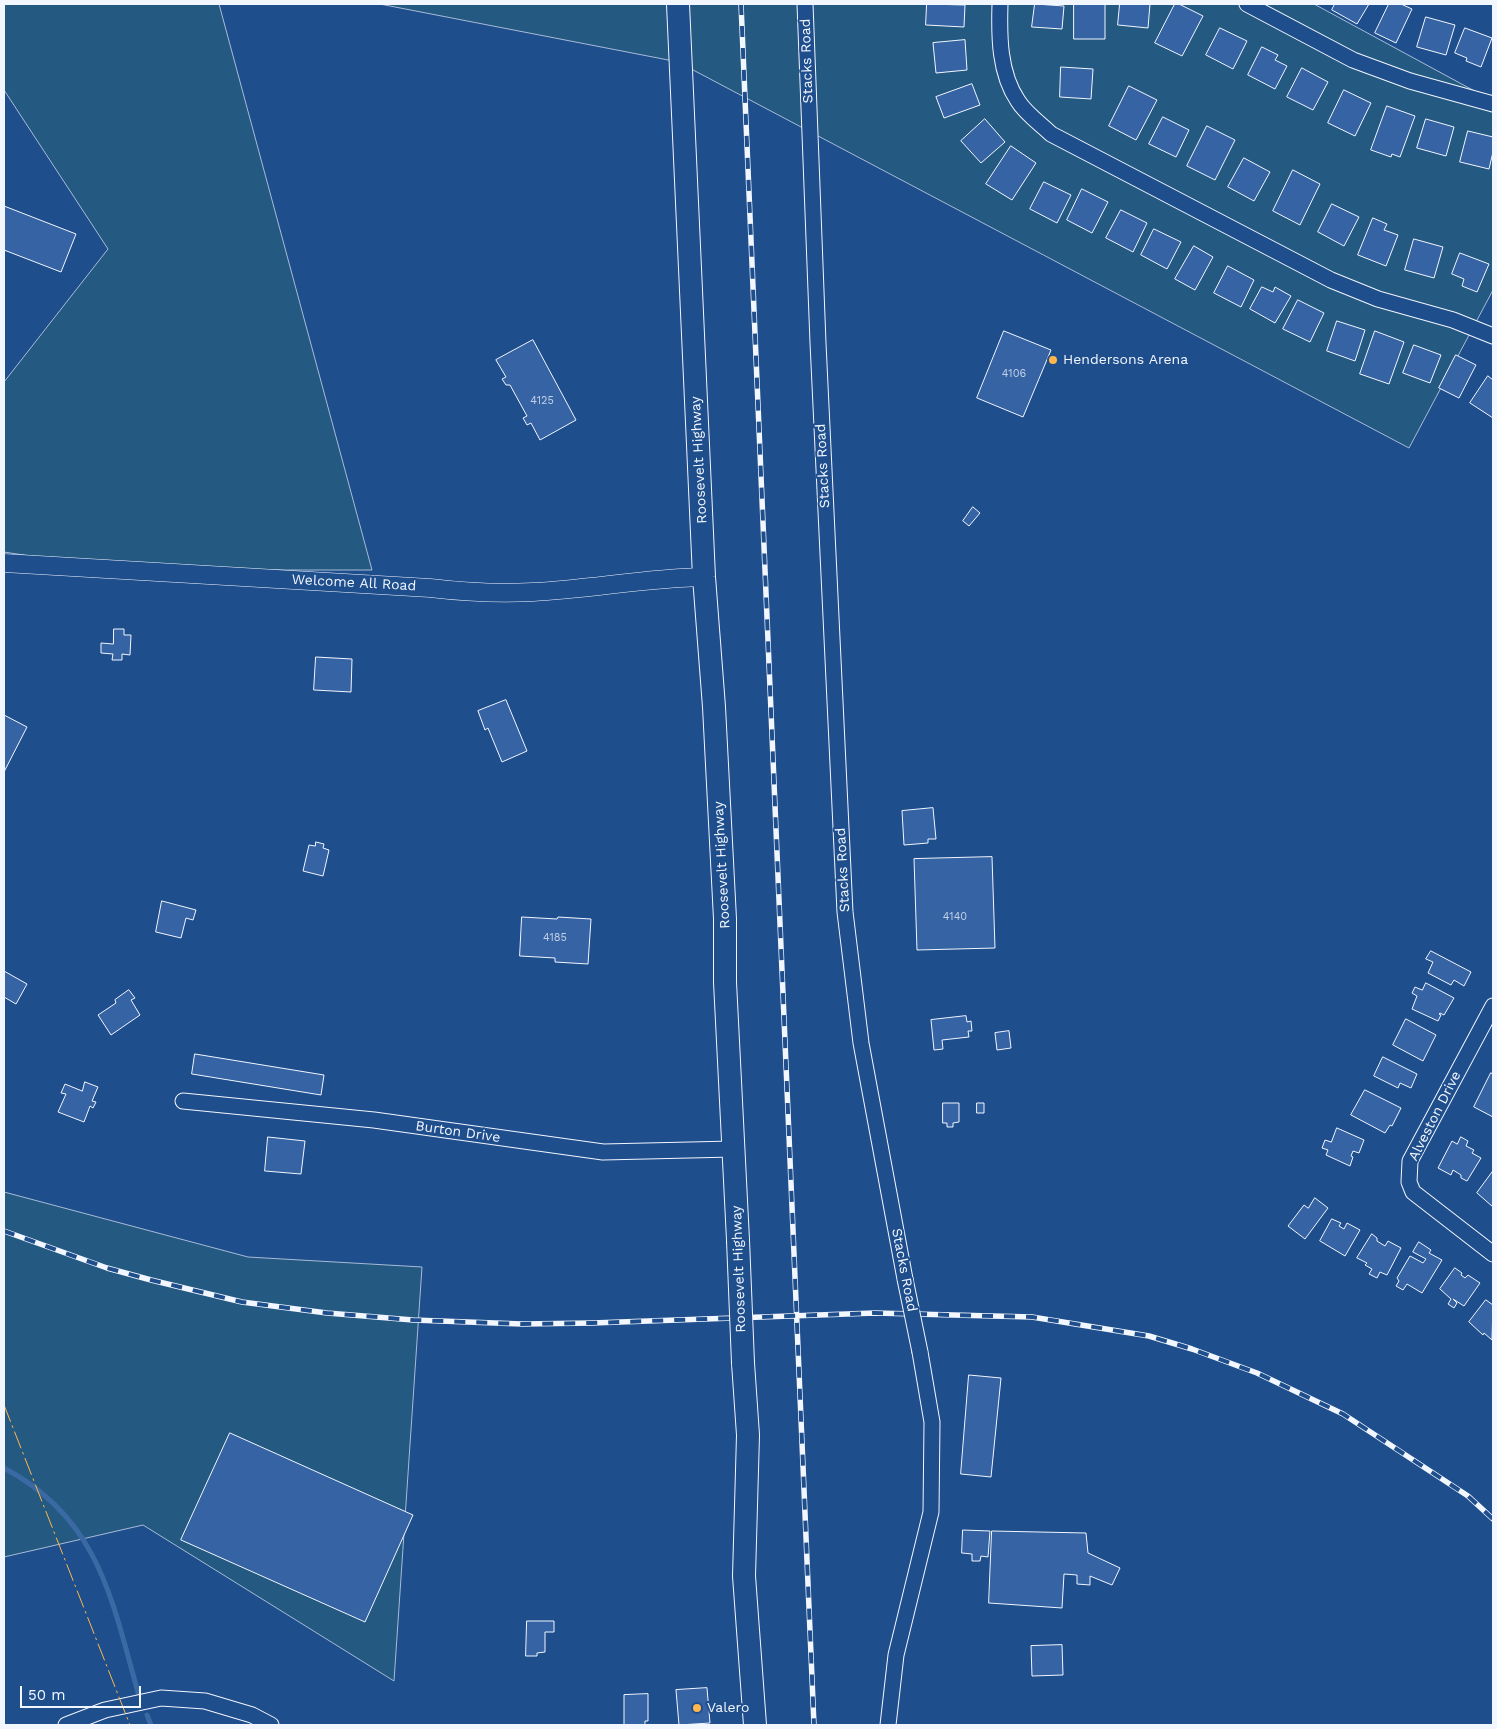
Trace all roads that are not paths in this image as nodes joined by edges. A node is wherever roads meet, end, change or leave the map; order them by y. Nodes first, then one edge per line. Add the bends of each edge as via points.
1 (678, 4) edge
2 (804, 4) edge
3 (1000, 4) edge
4 (1247, 4) edge
5 (1493, 104) edge
6 (1493, 336) edge
7 (4, 563) edge
8 (704, 577) junction
9 (1493, 1006) edge
10 (1488, 1031) edge
11 (182, 1101) dead end
12 (733, 1150) junction
13 (1493, 1254) edge
14 (66, 1725) edge
15 (271, 1725) edge
16 (755, 1725) edge
17 (888, 1725) edge

1 - 8 main road, Roosevelt Highway
2 - 17 street, Stacks Road, bridge via 845,912 862,1043 932,1422 931,1512 896,1654
3 - 6 street via 1002,61 1009,83 1018,102 1051,134 1331,280 1378,299 1453,320
4 - 5 street via 1360,62 1410,81
7 - 8 street, Welcome All Road via 511,593
8 - 12 main road, Roosevelt Highway via 725,919
9 - 10 street, Alveston Drive
10 - 13 street, Alveston Drive via 1410,1161 1408,1182 1413,1192
11 - 12 street, Burton Drive via 374,1120 603,1152
12 - 16 main road, Roosevelt Highway, bridge via 748,1435 744,1576
14 - 15 street via 104,1710 161,1698 205,1701 252,1715

